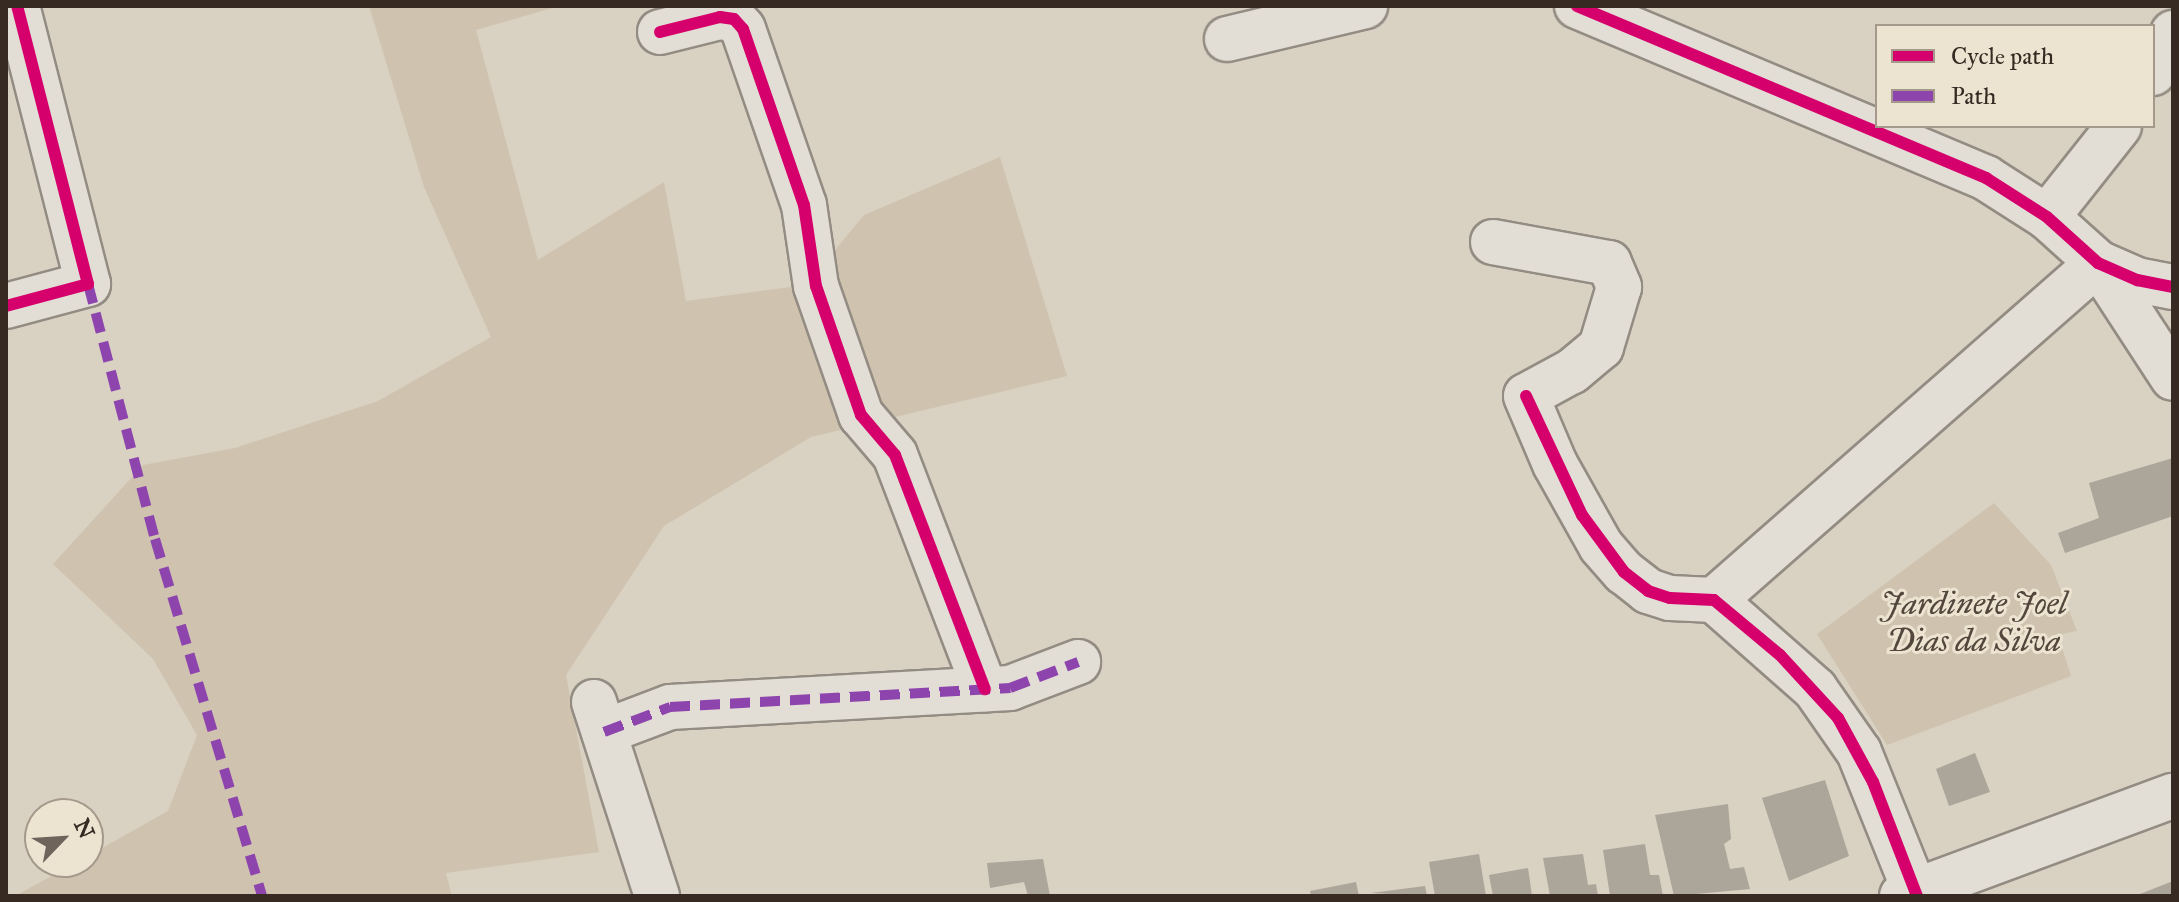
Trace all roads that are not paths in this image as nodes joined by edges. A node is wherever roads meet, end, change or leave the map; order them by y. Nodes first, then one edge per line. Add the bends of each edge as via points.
1 (17, 6) edge
2 (1365, 6) edge
3 (1577, 6) edge
4 (660, 32) dead end
5 (2173, 33) edge
6 (1227, 39) dead end
7 (2155, 69) edge
8 (2117, 128) edge
9 (2047, 217) junction
10 (1493, 242) dead end
11 (2098, 263) junction
12 (2173, 287) edge
13 (6, 306) edge
14 (2173, 378) edge
15 (1714, 600) junction
16 (1078, 662) dead end
17 (985, 689) junction
18 (2173, 796) edge
19 (1911, 894) edge
20 (657, 896) edge

1 - 13 street via 88,284
2 - 6 street
3 - 9 street via 1986,178
4 - 17 street via 720,17 734,19 743,29 804,205 816,286 861,415 895,455
5 - 7 street
8 - 9 street
9 - 11 street
10 - 15 street via 1609,263 1619,287 1601,347 1572,371 1526,396 1582,515 1624,572 1648,591 1670,598
11 - 12 street via 2137,280
11 - 14 street
11 - 15 street
15 - 19 street via 1780,655 1838,718 1873,782
16 - 17 street via 1010,688
17 - 20 street via 670,707 599,717
18 - 19 street

